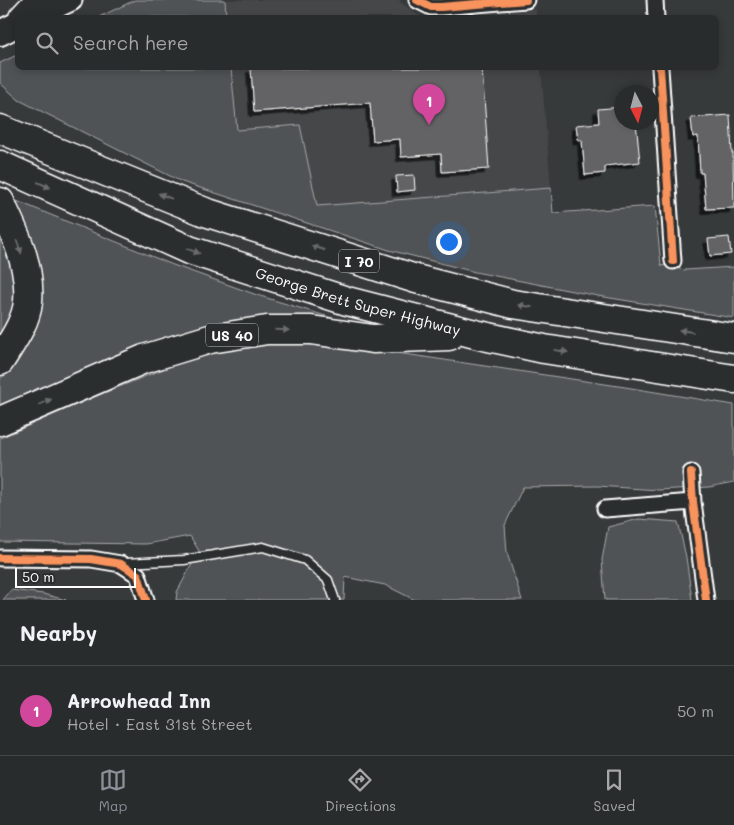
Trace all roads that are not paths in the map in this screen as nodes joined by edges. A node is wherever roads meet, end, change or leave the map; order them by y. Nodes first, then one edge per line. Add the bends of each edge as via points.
1 (40, 0) edge
2 (71, 0) edge
3 (526, 0) edge
4 (655, 0) edge
5 (418, 1) edge
6 (26, 15) edge
7 (38, 15) edge
8 (656, 15) edge
9 (660, 70) edge
10 (0, 129) edge
11 (0, 165) edge
12 (0, 202) edge
13 (673, 261) dead end
14 (479, 335) junction
15 (734, 338) edge
16 (0, 361) edge
17 (734, 380) edge
18 (0, 421) edge
19 (691, 473) dead end
20 (693, 502) junction
21 (605, 509) dead end
22 (0, 558) edge
23 (121, 564) junction
24 (146, 600) edge
25 (335, 600) edge
26 (706, 600) edge

1 - 6 highway
2 - 7 main road
3 - 5 street via 441,7 431,7
4 - 8 street
9 - 13 street
15 -> 10 highway, I 70 via 513,304 416,279 205,212
11 -> 14 highway, George Brett Super Highway via 189,250 347,301
12 -> 16 highway via 27,270 28,303 19,330
14 -> 17 highway, George Brett Super Highway
18 -> 14 highway, US 40 via 144,359 210,339 267,330 311,330 373,339
19 - 20 street
20 - 21 street
20 - 26 street
22 - 23 street via 91,559
23 - 24 street via 138,575
23 - 25 lane via 184,560 263,546 305,560 328,580

